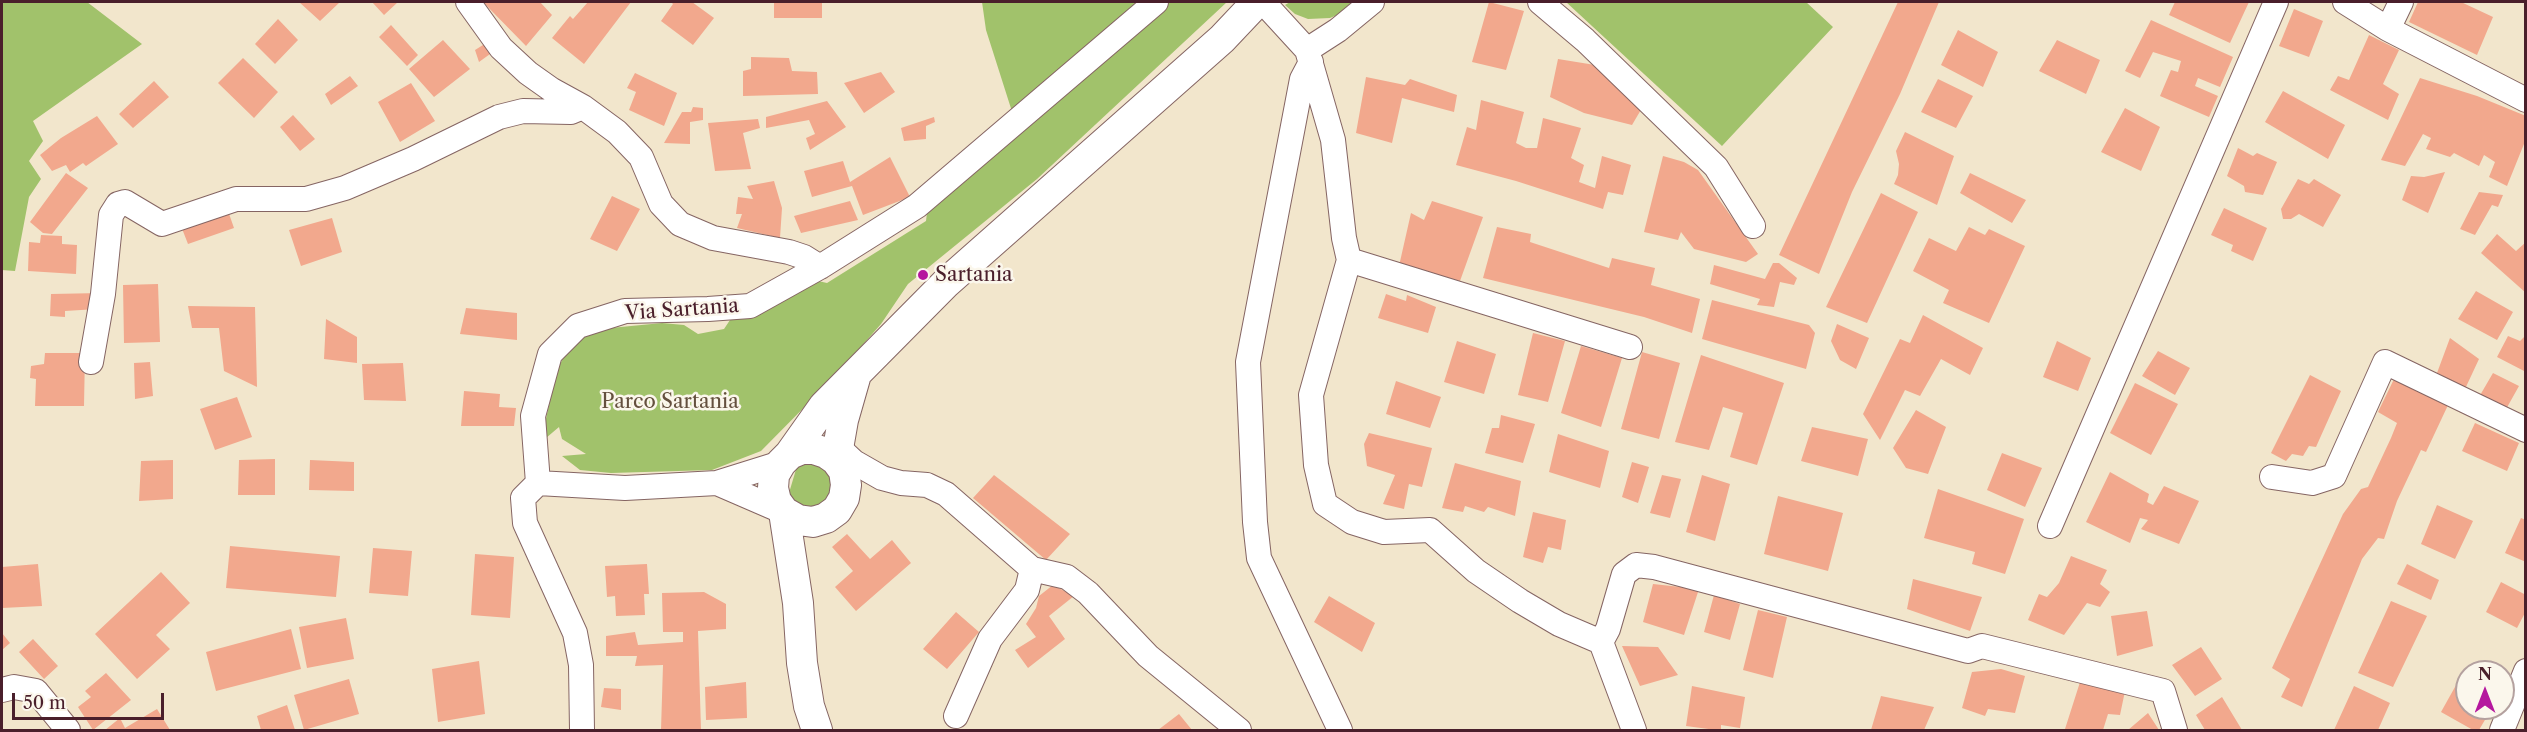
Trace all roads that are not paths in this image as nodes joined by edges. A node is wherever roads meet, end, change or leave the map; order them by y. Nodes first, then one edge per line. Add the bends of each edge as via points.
1 (468, 2) edge
2 (1156, 2) edge
3 (1257, 2) edge
4 (1263, 2) edge
5 (1372, 2) edge
6 (1540, 2) edge
7 (2277, 2) edge
8 (2345, 2) edge
9 (2401, 2) edge
10 (2388, 29) junction
11 (1309, 56) junction
12 (2526, 100) edge
13 (584, 107) junction
14 (1753, 226) dead end
15 (1349, 260) junction
16 (820, 267) junction
17 (1630, 347) dead end
18 (91, 362) dead end
19 (856, 374) junction
20 (2526, 430) edge
21 (837, 454) junction
22 (785, 458) junction
23 (2272, 477) dead end
24 (538, 483) junction
25 (717, 483) junction
26 (901, 483) junction
27 (844, 498) junction
28 (784, 512) junction
29 (813, 522) junction
30 (2050, 526) dead end
31 (1032, 569) junction
32 (798, 603) junction
33 (1601, 642) junction
34 (2526, 671) edge
35 (2, 690) edge
36 (956, 716) dead end
37 (68, 730) edge
38 (582, 730) edge
39 (817, 730) edge
40 (1239, 730) edge
41 (1340, 730) edge
42 (1634, 730) edge
43 (2175, 730) edge
44 (2502, 730) edge

1 - 13 street via 501,48 528,74
2 - 16 street, Via Sartania via 917,206
3 - 19 street via 1222,39 946,283
4 - 11 street
5 - 11 street
6 - 14 street via 1585,40 1716,167
7 - 30 street
8 - 10 street
9 - 10 street
10 - 12 street
11 - 15 street via 1333,140
11 - 41 street via 1248,362 1253,488 1259,558
13 - 16 street via 641,157 661,204 680,224 713,237 789,252
13 - 18 street via 571,112 523,111 499,117 345,188 306,199 236,199 162,224 125,202 118,204 111,214
15 - 17 street
15 - 33 street via 1311,395 1316,465 1325,504 1352,522 1384,532 1430,530 1476,571 1520,601
16 - 24 street, Via Sartania via 750,306 626,311 578,326 550,354 533,416
19 - 21 street
19 - 22 street via 824,406
20 - 23 street via 2385,362 2334,476 2312,483
21 - 22 street via 802,449
21 - 26 street
21 - 27 street via 844,471
22 - 25 street
22 - 28 street via 774,475 773,488
24 - 25 street via 626,488
24 - 38 street via 523,498 525,523 575,633 581,665
25 - 28 street
26 - 27 street via 877,486
26 - 31 street via 927,485 946,494
27 - 29 street via 837,510
28 - 29 street
28 - 32 street
29 - 32 street
31 - 36 street via 1027,590 990,639
31 - 40 street via 1067,577 1088,592 1148,656
32 - 39 street via 802,663
33 - 42 street
33 - 43 street via 1624,574 1636,565 1654,567 1968,651 1982,646 2163,691
34 - 44 street
35 - 37 street via 15,687 36,691

